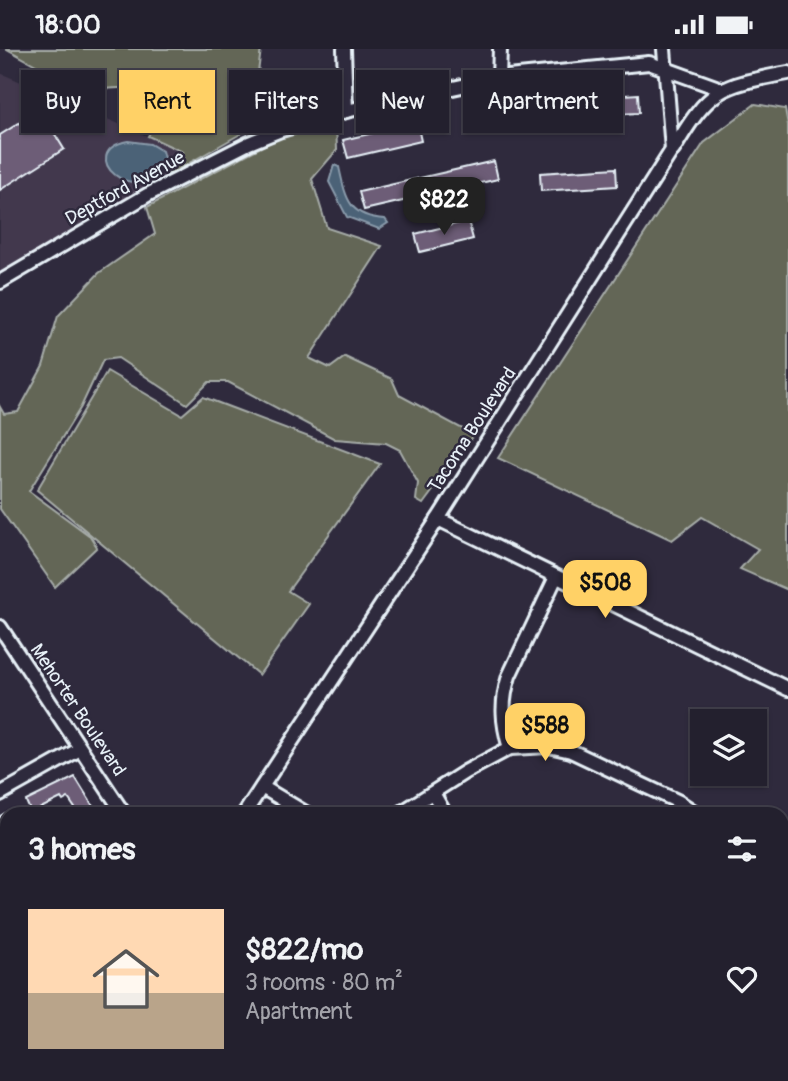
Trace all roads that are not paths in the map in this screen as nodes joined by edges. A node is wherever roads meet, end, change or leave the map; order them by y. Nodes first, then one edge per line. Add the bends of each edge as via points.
1 (344, 49) edge
2 (500, 49) edge
3 (664, 49) edge
4 (499, 70) edge
5 (579, 70) edge
6 (665, 70) junction
7 (788, 73) edge
8 (463, 86) edge
9 (721, 89) junction
10 (345, 111) junction
11 (672, 150) junction
12 (0, 282) edge
13 (438, 519) junction
14 (556, 577) junction
15 (0, 627) edge
16 (5, 646) edge
17 (788, 689) edge
18 (510, 748) junction
19 (80, 749) junction
20 (262, 787) junction
21 (433, 793) junction
22 (0, 794) edge
23 (119, 807) edge
24 (249, 807) edge
25 (295, 807) edge
26 (410, 807) edge
27 (441, 807) edge
28 (686, 807) edge

1 - 10 street
2 - 4 street
3 - 6 street
5 - 6 street, Deptford Avenue via 649,63
6 - 9 street, Deptford Avenue
6 - 11 street
7 - 9 street
8 - 10 street, Deptford Avenue
9 - 11 street via 707,99
10 - 12 street, Deptford Avenue via 270,134 203,166
11 - 13 street, Tacoma Boulevard
13 - 14 street
13 - 20 street, Tacoma Boulevard
14 - 17 street
14 - 18 street via 504,691 503,719
15 - 16 street, Mehorter Boulevard
16 - 19 street, Mehorter Boulevard
18 - 21 street
18 - 28 street via 549,746 571,751
19 - 22 street
19 - 23 street, Mehorter Boulevard
20 - 24 street, Tacoma Boulevard
20 - 25 street
21 - 26 street
21 - 27 street

